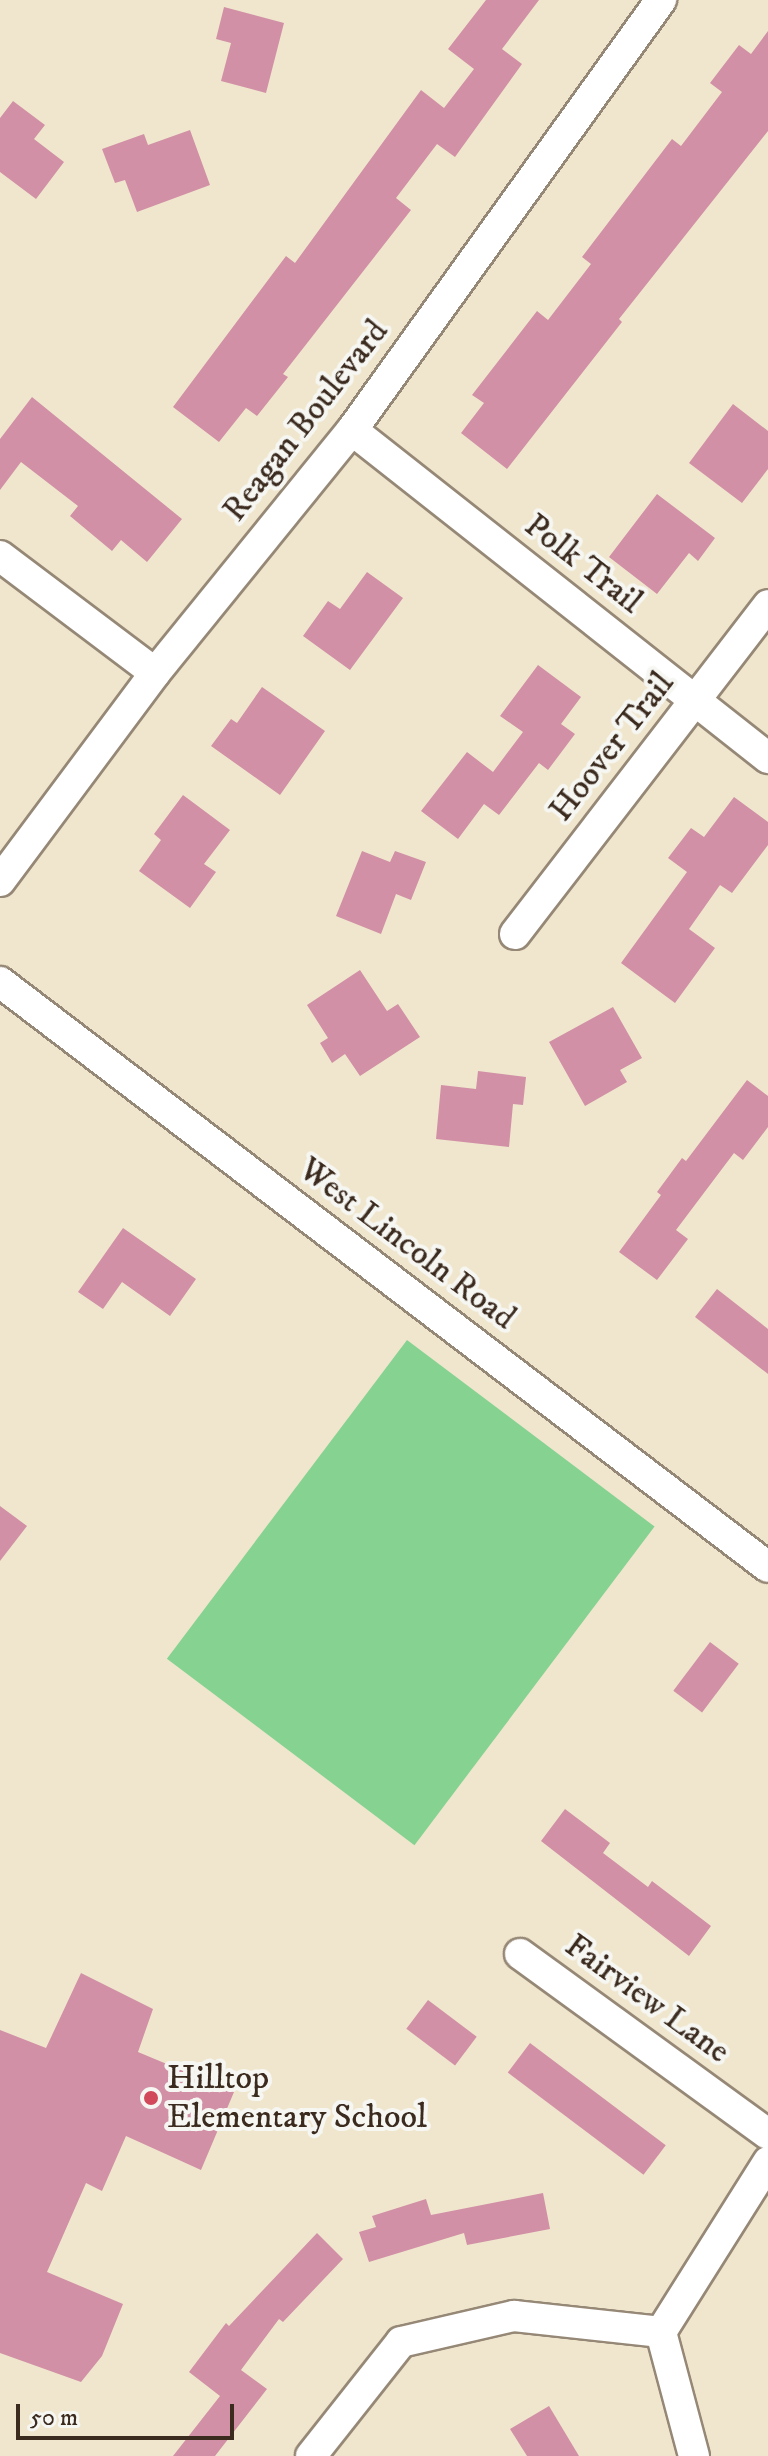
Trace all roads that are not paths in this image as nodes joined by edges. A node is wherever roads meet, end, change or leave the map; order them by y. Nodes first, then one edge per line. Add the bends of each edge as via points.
1 (661, 0) edge
2 (352, 430) junction
3 (0, 556) edge
4 (768, 605) edge
5 (155, 673) junction
6 (696, 701) junction
7 (768, 758) edge
8 (0, 881) edge
9 (515, 934) dead end
10 (0, 982) edge
11 (768, 1567) edge
12 (520, 1954) dead end
13 (768, 2134) edge
14 (768, 2162) edge
15 (661, 2332) junction
16 (311, 2456) edge
17 (694, 2456) edge

1 - 2 street, Reagan Boulevard
2 - 5 street, Reagan Boulevard
2 - 6 street, Polk Trail
3 - 5 street
4 - 6 street, Hoover Trail
5 - 8 street, Reagan Boulevard
6 - 7 street, Polk Trail
6 - 9 street, Hoover Trail
10 - 11 street, West Lincoln Road
12 - 13 street, Fairview Lane
14 - 15 street
15 - 16 street via 514,2316 401,2342
15 - 17 street

